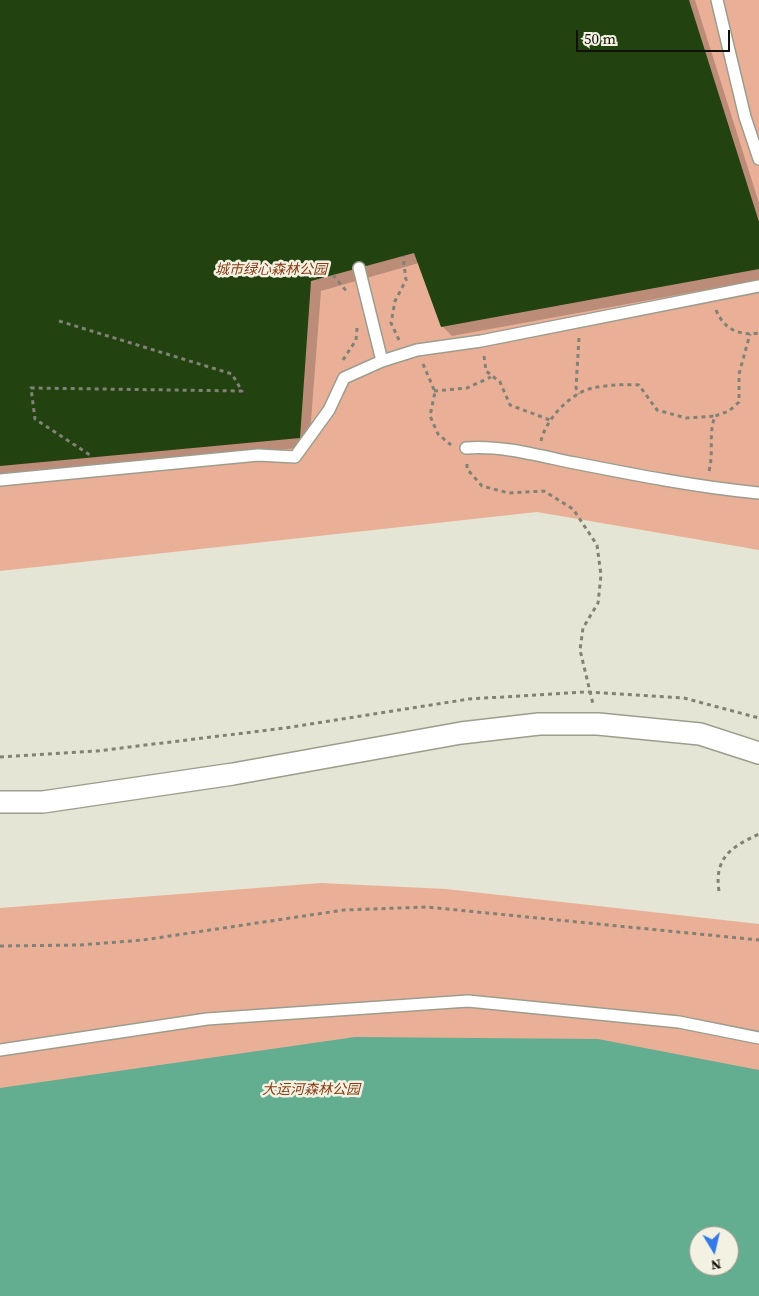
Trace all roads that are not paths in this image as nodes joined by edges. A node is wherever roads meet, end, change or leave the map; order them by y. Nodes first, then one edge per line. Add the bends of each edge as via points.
1 (717, 0) edge
2 (759, 159) edge
3 (359, 268) dead end
4 (759, 286) edge
5 (382, 361) junction
6 (466, 448) road end
7 (0, 480) edge
8 (759, 492) edge
9 (759, 753) edge
10 (0, 802) edge
11 (759, 1038) edge
12 (0, 1050) edge

1 - 2 lane via 745,117
3 - 5 lane
4 - 5 lane via 481,341 417,350
5 - 7 lane via 344,378 329,410 296,457 258,455
6 - 8 lane via 480,447 538,456 704,488
9 - 10 street via 700,734 598,724 539,724 461,733 214,777 43,802
11 - 12 lane via 679,1022 468,1001 207,1019

